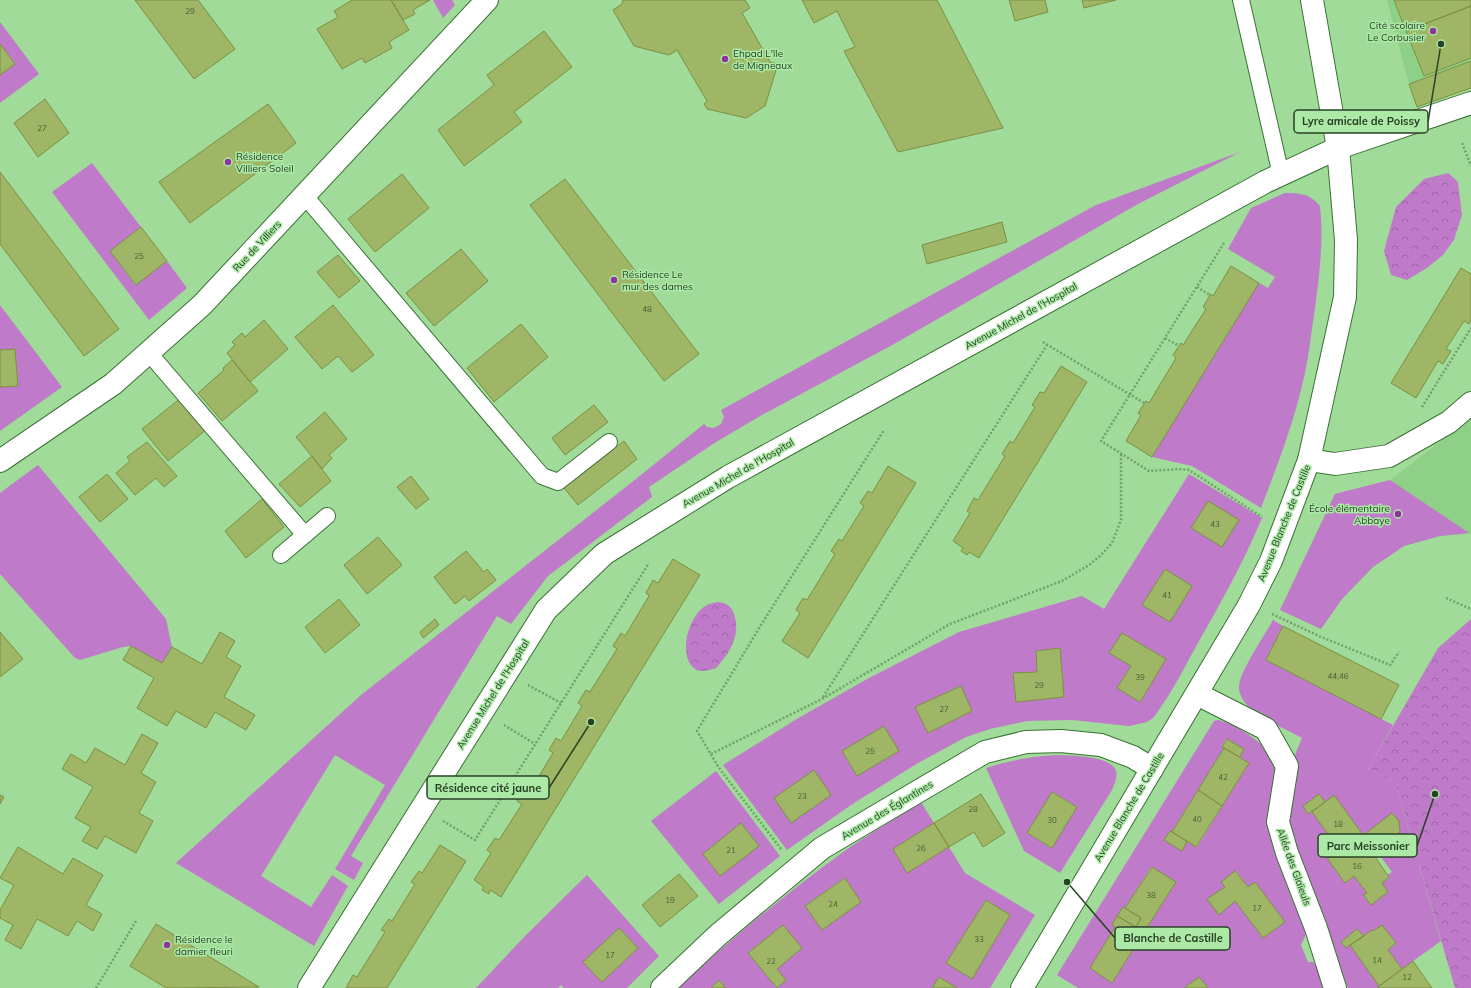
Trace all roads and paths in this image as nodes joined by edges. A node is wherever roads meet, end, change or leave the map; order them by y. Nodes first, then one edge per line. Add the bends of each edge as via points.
1 (487, 0) edge
2 (1241, 0) edge
3 (1312, 0) edge
4 (1471, 103) edge
5 (1462, 143) dead end
6 (1338, 148) junction
7 (1471, 166) edge
8 (1281, 175) junction
9 (304, 195) junction
10 (1224, 243) dead end
11 (1197, 287) junction
12 (1210, 295) dead end
13 (1471, 328) edge
14 (1165, 338) junction
15 (1043, 342) dead end
16 (1048, 345) junction
17 (1179, 346) dead end
18 (149, 353) junction
19 (1447, 358) dead end
20 (1451, 360) junction
21 (1130, 394) junction
22 (1144, 403) dead end
23 (1471, 403) edge
24 (1420, 411) dead end
25 (884, 430) dead end
26 (609, 442) dead end
27 (1121, 453) junction
28 (1309, 460) junction
29 (0, 461) edge
30 (327, 516) dead end
31 (1262, 517) dead end
32 (305, 535) junction
33 (280, 555) dead end
34 (649, 564) dead end
35 (1446, 598) dead end
36 (1471, 609) edge
37 (1268, 612) dead end
38 (1399, 652) dead end
39 (535, 688) dead end
40 (1197, 694) junction
41 (822, 699) junction
42 (560, 703) junction
43 (502, 724) dead end
44 (535, 744) junction
45 (710, 754) junction
46 (1152, 769) junction
47 (442, 820) dead end
48 (782, 851) dead end
49 (136, 921) dead end
50 (96, 988) edge
51 (309, 988) edge
52 (662, 988) edge
53 (1022, 988) edge
54 (1335, 988) edge

1 - 9 street, Rue de Villiers
2 - 8 lane
3 - 6 street, Avenue Blanche de Castille
4 - 6 street, Avenue Michel de l'Hospital
5 - 7 path
6 - 8 street, Avenue Michel de l'Hospital
6 - 28 street, Avenue Blanche de Castille via 1346,240 1345,297
8 - 51 street, Avenue Michel de l'Hospital via 728,477 604,554 546,610
9 - 18 street, Rue de Villiers via 202,305
9 - 26 lane via 542,476 558,482
10 - 11 path
11 - 12 path
11 - 14 path
13 - 20 path
14 - 17 path
14 - 21 path
15 - 16 path
16 - 21 path
16 - 41 path
18 - 29 street, Rue de Villiers via 114,384
18 - 32 lane
19 - 20 path
20 - 24 path
21 - 22 path
21 - 27 path via 1101,441
23 - 28 street via 1449,422 1389,456 1335,464
25 - 45 path via 697,731
27 - 31 path via 1149,471 1189,470
27 - 41 path via 1121,520 1112,543 1100,556 1062,581 950,624
28 - 40 street, Avenue Blanche de Castille via 1271,561 1250,604
30 - 32 lane
32 - 33 lane
34 - 42 path
35 - 36 path
37 - 38 path via 1390,665
39 - 42 path
40 - 46 street, Avenue Blanche de Castille
40 - 54 street, Allée des Glaïeuls via 1266,729 1287,766 1278,822
41 - 45 path
42 - 44 path
43 - 44 path
44 - 47 path via 475,840
45 - 48 path
46 - 52 street, Avenue des Églantines via 1133,757 1101,745 1061,741 1026,742 985,752 822,848 718,935
46 - 53 street, Avenue Blanche de Castille
49 - 50 path

